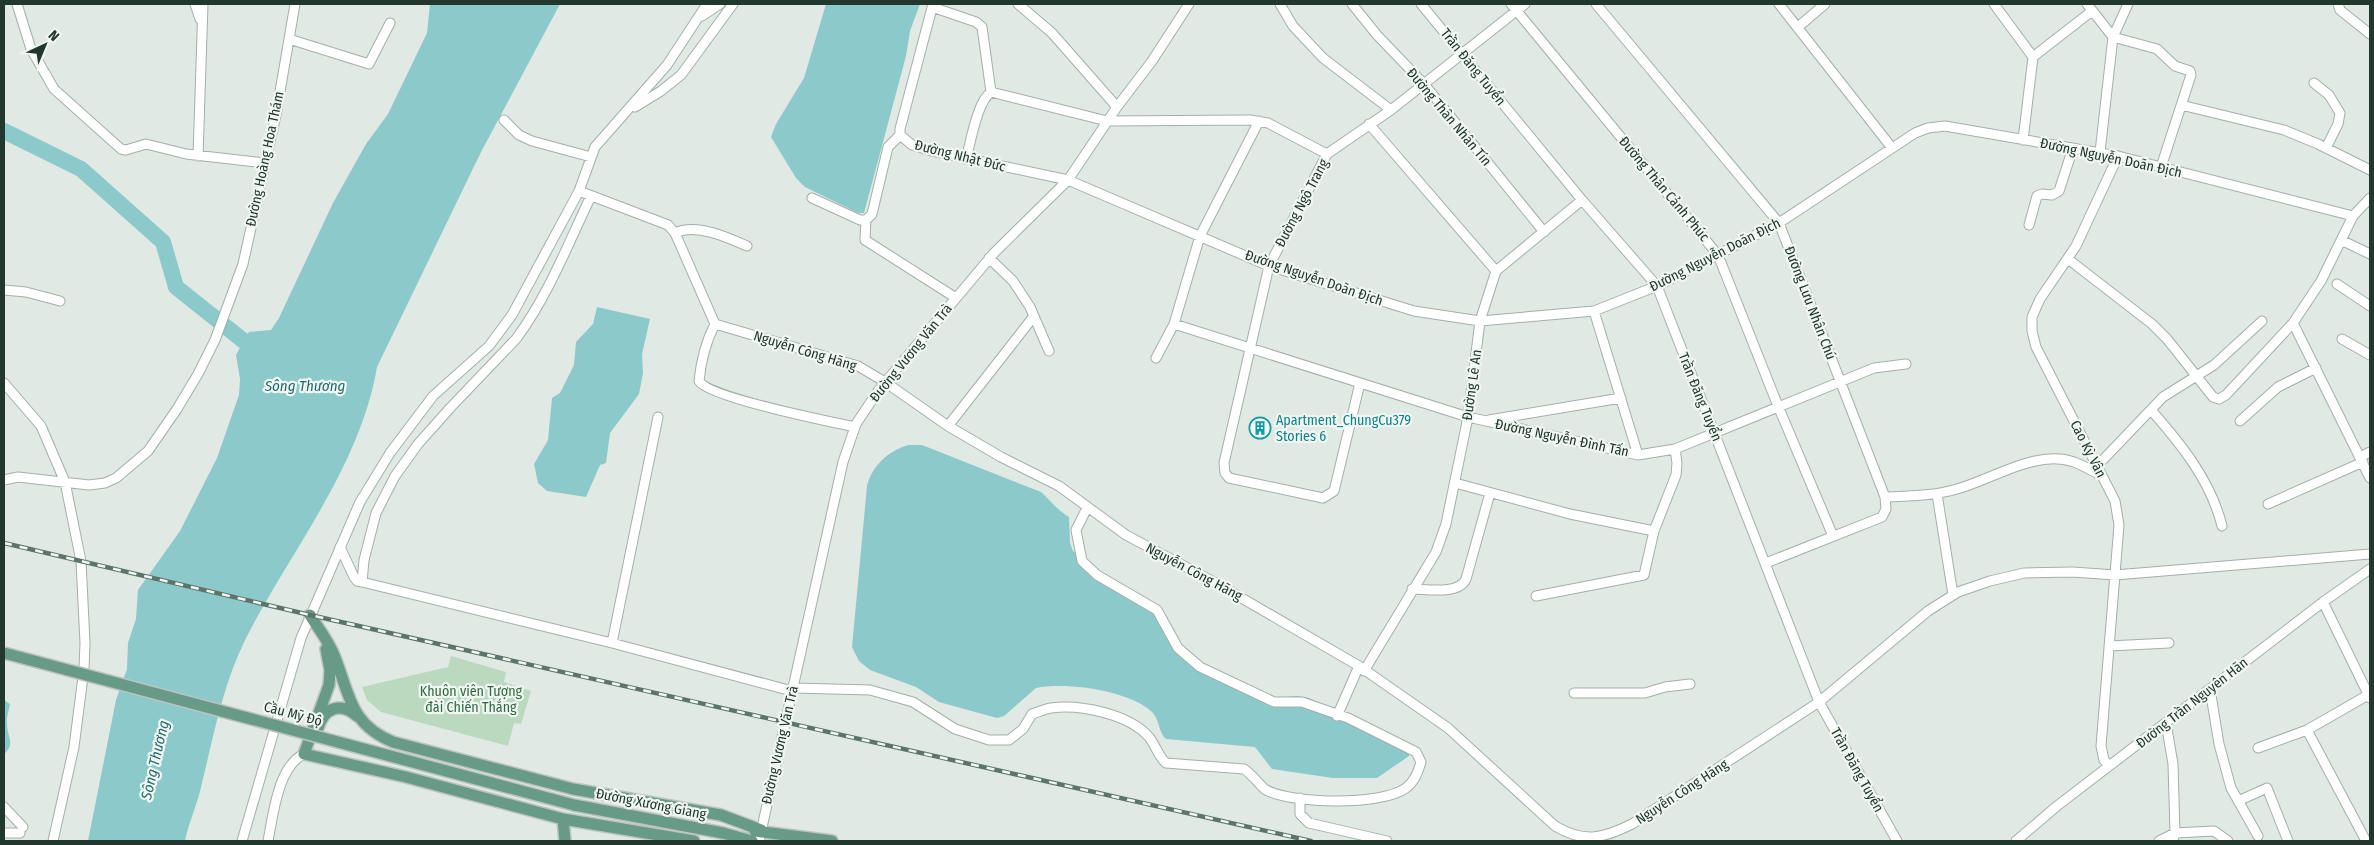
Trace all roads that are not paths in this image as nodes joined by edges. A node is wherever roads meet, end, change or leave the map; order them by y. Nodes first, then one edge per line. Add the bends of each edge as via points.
1 (17, 4) edge
2 (195, 4) edge
3 (203, 4) edge
4 (295, 4) edge
5 (707, 4) edge
6 (720, 4) edge
7 (733, 4) edge
8 (1018, 4) edge
9 (1280, 4) edge
10 (1352, 4) edge
11 (1421, 4) edge
12 (1525, 4) edge
13 (1596, 4) edge
14 (1779, 4) edge
15 (1825, 4) edge
16 (1994, 4) edge
17 (2128, 4) edge
18 (2338, 4) edge
19 (1186, 5) edge
20 (933, 6) edge
21 (1514, 7) edge
22 (2089, 8) edge
23 (697, 19) junction
24 (390, 23) dead end
25 (202, 26) junction
26 (1798, 27) junction
27 (2370, 34) edge
28 (2113, 37) junction
29 (289, 39) junction
30 (1462, 55) junction
31 (2033, 57) junction
32 (2314, 83) dead end
33 (1424, 84) junction
34 (991, 92) junction
35 (2181, 105) junction
36 (1117, 106) junction
37 (1391, 110) junction
38 (629, 111) junction
39 (504, 120) dead end
40 (1107, 121) junction
41 (1259, 121) junction
42 (1369, 124) junction
43 (900, 135) junction
44 (2023, 140) junction
45 (1892, 148) junction
46 (2073, 148) junction
47 (2326, 148) junction
48 (2100, 152) junction
49 (1328, 154) junction
50 (198, 156) junction
51 (2118, 156) junction
52 (591, 157) junction
53 (966, 159) junction
54 (264, 163) junction
55 (2161, 167) junction
56 (2370, 170) edge
57 (1068, 180) junction
58 (579, 191) junction
59 (592, 196) junction
60 (812, 198) dead end
61 (1582, 200) junction
62 (2369, 202) edge
63 (2353, 216) junction
64 (866, 220) junction
65 (1779, 223) junction
66 (2028, 225) dead end
67 (1544, 232) junction
68 (675, 233) junction
69 (1200, 236) junction
70 (2341, 240) junction
71 (747, 246) dead end
72 (2370, 254) edge
73 (1718, 255) junction
74 (990, 258) junction
75 (2068, 259) junction
76 (1269, 266) junction
77 (1496, 271) junction
78 (2336, 284) dead end
79 (1657, 286) junction
80 (4, 290) edge
81 (956, 298) junction
82 (60, 302) dead end
83 (2370, 306) edge
84 (1594, 312) junction
85 (1034, 316) junction
86 (1480, 321) junction
87 (2262, 321) dead end
88 (2293, 323) junction
89 (715, 324) junction
90 (1174, 324) junction
91 (2342, 339) dead end
92 (1250, 348) junction
93 (1049, 351) dead end
94 (2370, 355) edge
95 (1156, 358) dead end
96 (1906, 364) dead end
97 (2316, 368) junction
98 (2196, 376) junction
99 (886, 382) junction
100 (1841, 382) junction
101 (4, 383) edge
102 (1360, 383) junction
103 (1621, 398) junction
104 (1778, 406) junction
105 (2151, 410) junction
106 (658, 417) dead end
107 (1468, 418) junction
108 (1484, 421) junction
109 (2240, 421) dead end
110 (948, 426) junction
111 (855, 427) junction
112 (1714, 432) junction
113 (1675, 449) junction
114 (2370, 452) edge
115 (1638, 455) junction
116 (2362, 460) junction
117 (2097, 466) junction
118 (2102, 476) junction
119 (2370, 478) edge
120 (4, 480) edge
121 (65, 482) junction
122 (1455, 483) junction
123 (1490, 493) junction
124 (1937, 494) junction
125 (1885, 496) junction
126 (2268, 504) dead end
127 (1087, 508) junction
128 (2222, 526) dead end
129 (1654, 531) junction
130 (1833, 536) junction
131 (340, 547) junction
132 (2370, 554) edge
133 (1766, 563) junction
134 (2370, 568) edge
135 (2115, 575) junction
136 (362, 582) junction
137 (1412, 589) junction
138 (1954, 595) junction
139 (1536, 596) dead end
140 (2323, 602) junction
141 (310, 615) junction
142 (321, 630) junction
143 (612, 643) junction
144 (2169, 643) dead end
145 (2109, 646) junction
146 (4, 653) edge
147 (1362, 669) junction
148 (1690, 684) dead end
149 (2210, 689) junction
150 (793, 690) junction
151 (1574, 693) dead end
152 (2369, 697) edge
153 (1820, 702) junction
154 (1337, 716) junction
155 (358, 717) junction
156 (2166, 723) junction
157 (2307, 730) junction
158 (2258, 748) dead end
159 (307, 755) junction
160 (2109, 766) junction
161 (1300, 798) junction
162 (2238, 801) junction
163 (574, 805) joint
164 (4, 807) edge
165 (564, 819) junction
166 (4, 833) edge
167 (723, 833) junction
168 (760, 836) edge
169 (2258, 836) dead end
170 (1583, 837) junction
171 (2174, 837) edge
172 (2021, 840) edge
173 (53, 841) edge
174 (242, 841) edge
175 (268, 841) edge
176 (565, 841) edge
177 (694, 841) edge
178 (752, 841) edge
179 (832, 841) edge
180 (1387, 841) edge
181 (1572, 841) edge
182 (1897, 841) edge
183 (2159, 841) edge
184 (2228, 841) edge
185 (2288, 841) edge
186 (2366, 841) edge

1 - 50 street via 31,49 54,89 121,150 146,144
2 - 25 street
3 - 25 street
4 - 29 street, Đường Hoàng Hoa Thám
5 - 23 street
6 - 23 street
7 - 38 street via 682,75
8 - 36 street via 1052,33
9 - 37 street via 1293,26 1323,58
10 - 33 street, Đường Thân Nhân Tín
11 - 30 street, Trần Đăng Tuyển
12 - 21 street, Đường Ngô Trang
13 - 65 street, Đường Lưu Nhân Chú
14 - 26 street
15 - 26 street
16 - 31 street
17 - 28 street
18 - 27 street via 2340,10
19 - 36 street, Đường Vương Văn Trà via 1152,61
20 - 34 street via 971,20 982,28
20 - 43 street, Đường Nhật Đức
21 - 30 street, Đường Ngô Trang
21 - 73 street, Đường Thân Cảnh Phúc
22 - 28 street
22 - 31 street
23 - 38 street via 667,65
24 - 29 street via 369,64
25 - 50 street
26 - 45 street
28 - 35 street via 2157,48 2175,66 2190,71
28 - 48 street
29 - 54 street, Đường Hoàng Hoa Thám
30 - 33 street, Đường Ngô Trang
30 - 61 street, Trần Đăng Tuyển
31 - 44 street
32 - 47 street via 2328,95 2340,113
33 - 37 street, Đường Ngô Trang
33 - 67 street, Đường Thân Nhân Tín
34 - 40 street
34 - 53 street via 981,105
35 - 47 street via 2284,130
35 - 55 street
36 - 40 street, Đường Vương Văn Trà
37 - 42 street, Đường Ngô Trang
38 - 52 street via 608,130
39 - 52 street via 519,135 532,141
40 - 41 street
40 - 57 street, Đường Vương Văn Trà
41 - 49 street
41 - 69 street
42 - 49 street, Đường Ngô Trang
42 - 77 street
43 - 53 street, Đường Nhật Đức via 912,145
43 - 64 street via 888,147 872,214
44 - 45 street, Đường Nguyễn Doãn Địch via 1945,126 1915,133
44 - 46 street, Đường Nguyễn Doãn Địch
45 - 65 street, Đường Nguyễn Doãn Địch
46 - 48 street, Đường Nguyễn Doãn Địch
46 - 66 street via 2059,191 2037,196
47 - 56 street
48 - 51 street, Đường Nguyễn Doãn Địch
49 - 76 street, Đường Ngô Trang
50 - 54 street
51 - 55 street, Đường Nguyễn Doãn Địch
51 - 75 street, Cao Kỳ Vân
52 - 58 street
53 - 57 street, Đường Nhật Đức
54 - 121 street, Đường Hoàng Hoa Thám via 243,264 198,374 148,451 116,478 89,485
55 - 63 street, Đường Nguyễn Doãn Địch
57 - 69 street, Đường Nguyễn Doãn Địch
57 - 74 street, Đường Vương Văn Trà
58 - 59 street
58 - 131 street via 512,315 489,346 433,396 390,453 360,502
59 - 68 street via 658,220
59 - 136 street via 529,322 418,444 395,476 376,513
60 - 64 street
61 - 67 street
61 - 79 street, Trần Đăng Tuyển
62 - 63 street
63 - 70 street
64 - 81 street via 865,240
65 - 73 street, Đường Nguyễn Doãn Địch
65 - 100 street, Đường Lưu Nhân Chú
67 - 77 street
68 - 71 street via 692,229
68 - 89 street
69 - 76 street, Đường Nguyễn Doãn Địch
69 - 90 street
70 - 72 street
70 - 88 street via 2322,281
73 - 79 street, Đường Nguyễn Doãn Địch
73 - 104 street, Đường Thân Cảnh Phúc
74 - 81 street, Đường Vương Văn Trà
74 - 85 street via 1013,281
75 - 98 street via 2152,324
75 - 117 street, Cao Kỳ Vân via 2040,299 2032,317 2032,331 2036,348
76 - 86 street, Đường Nguyễn Doãn Địch via 1414,312
76 - 92 street, Đường Ngô Trang
77 - 86 street, Đường Lê An
78 - 83 street
79 - 84 street, Đường Nguyễn Doãn Địch
79 - 112 street, Trần Đăng Tuyển
80 - 82 street via 26,292
81 - 99 street, Đường Vương Văn Trà
84 - 86 street, Đường Nguyễn Doãn Địch
84 - 103 street
85 - 93 street
85 - 110 street
86 - 107 street, Đường Lê An
87 - 98 street via 2229,353
88 - 97 street
88 - 98 street via 2219,399 2213,397
89 - 99 street, Nguyễn Công Hãng via 858,366
89 - 111 street via 701,362 699,381 705,388
90 - 92 street, Đường Nguyễn Đình Tấn
90 - 95 street
91 - 94 street
92 - 102 street, Đường Nguyễn Đình Tấn
92 - 102 street, Đường Ngô Trang via 1224,463 1229,478 1323,498 1330,495 1334,491
96 - 100 street, Đường Nguyễn Đình Tấn via 1874,368
97 - 109 street via 2278,387
97 - 116 street
98 - 105 street
99 - 110 street, Nguyễn Công Hãng
99 - 111 street, Đường Vương Văn Trà
100 - 104 street, Đường Nguyễn Đình Tấn
100 - 125 street, Đường Lưu Nhân Chú
101 - 121 street via 41,426
102 - 107 street, Đường Nguyễn Đình Tấn
103 - 108 street
103 - 115 street
104 - 112 street, Đường Nguyễn Đình Tấn
104 - 130 street, Đường Thân Cảnh Phúc
105 - 117 street
105 - 128 street via 2186,453 2208,488
106 - 143 street
107 - 108 street, Đường Nguyễn Đình Tấn
107 - 122 street, Đường Lê An
108 - 115 street, Đường Nguyễn Đình Tấn
110 - 127 street, Nguyễn Công Hãng via 1046,479
111 - 150 street, Đường Vương Văn Trà via 843,462
112 - 113 street, Đường Nguyễn Đình Tấn
112 - 133 street, Trần Đăng Tuyển
113 - 115 street, Đường Nguyễn Đình Tấn
113 - 129 street via 1676,475
114 - 116 street
116 - 119 street
116 - 126 street
117 - 118 street, Cao Kỳ Vân
118 - 124 street via 2074,462 2040,461
118 - 135 street, Cao Kỳ Vân via 2115,501 2119,525
120 - 121 street via 18,477
121 - 173 street via 79,549 84,669 74,747
122 - 123 street
122 - 137 street, Đường Lê An via 1436,552
123 - 129 street
123 - 137 street via 1462,586
124 - 125 street
124 - 138 street
125 - 130 street via 1886,509 1882,517
127 - 147 street, Nguyễn Công Hãng via 1126,534
127 - 154 street via 1076,530 1082,561 1097,575 1157,610 1178,648 1200,667 1274,702 1302,702
129 - 139 street via 1644,575
130 - 133 street
131 - 136 street via 354,577
131 - 141 street
132 - 135 street, Nguyễn Công Hãng
133 - 153 street, Trần Đăng Tuyển
134 - 140 street, Đường Trần Nguyên Hãn
135 - 138 street, Nguyễn Công Hãng via 2024,573 1990,581
135 - 145 street, Cao Kỳ Vân
136 - 143 street
137 - 147 street, Đường Lê An
138 - 153 street, Nguyễn Công Hãng via 1928,611
140 - 149 street, Đường Trần Nguyên Hãn
140 - 152 street
141 - 142 main road
141 - 174 street
142 - 155 main road
142 - 159 main road via 330,676
143 - 150 street
144 - 145 street
145 - 160 street, Cao Kỳ Vân via 2101,746
146 - 163 main road, Cầu Mỹ Độ, bridge
147 - 154 street, Đường Lê An
147 - 170 street, Nguyễn Công Hãng via 1448,728 1555,826 1571,836
148 - 151 street via 1645,693
149 - 156 street, Đường Trần Nguyên Hãn
149 - 162 street via 2224,764
150 - 161 street via 870,690 913,702 954,729 990,740 1009,740 1023,730 1032,714 1051,708 1101,711 1136,726 1149,737 1159,757 1166,762 1244,769 1255,776 1264,789
150 - 168 street, Đường Vương Văn Trà
152 - 157 street
153 - 170 street, Nguyễn Công Hãng via 1632,824 1613,834
153 - 182 street, Trần Đăng Tuyển
154 - 161 street via 1348,718 1416,752 1421,762 1417,776 1406,788 1389,796 1368,800
155 - 159 main road via 345,708 326,713
155 - 168 main road via 366,728 393,742 573,788 721,815
156 - 160 street, Đường Trần Nguyên Hãn
156 - 171 street via 2173,764
157 - 158 street
157 - 186 street
159 - 165 main road via 406,777
159 - 175 street via 294,758 289,767 277,798
160 - 172 street, Đường Trần Nguyên Hãn via 2057,806
161 - 180 street via 1300,814 1309,823
162 - 169 street
162 - 185 street via 2267,788
163 - 167 main road, Đường Xương Giang
164 - 166 street via 21,830
165 - 176 main road
165 - 177 main road
167 - 168 main road, Đường Xương Giang
167 - 178 main road, Đường Xương Giang
168 - 179 main road, Đường Xương Giang
170 - 181 street
171 - 183 street
171 - 184 street via 2214,831

